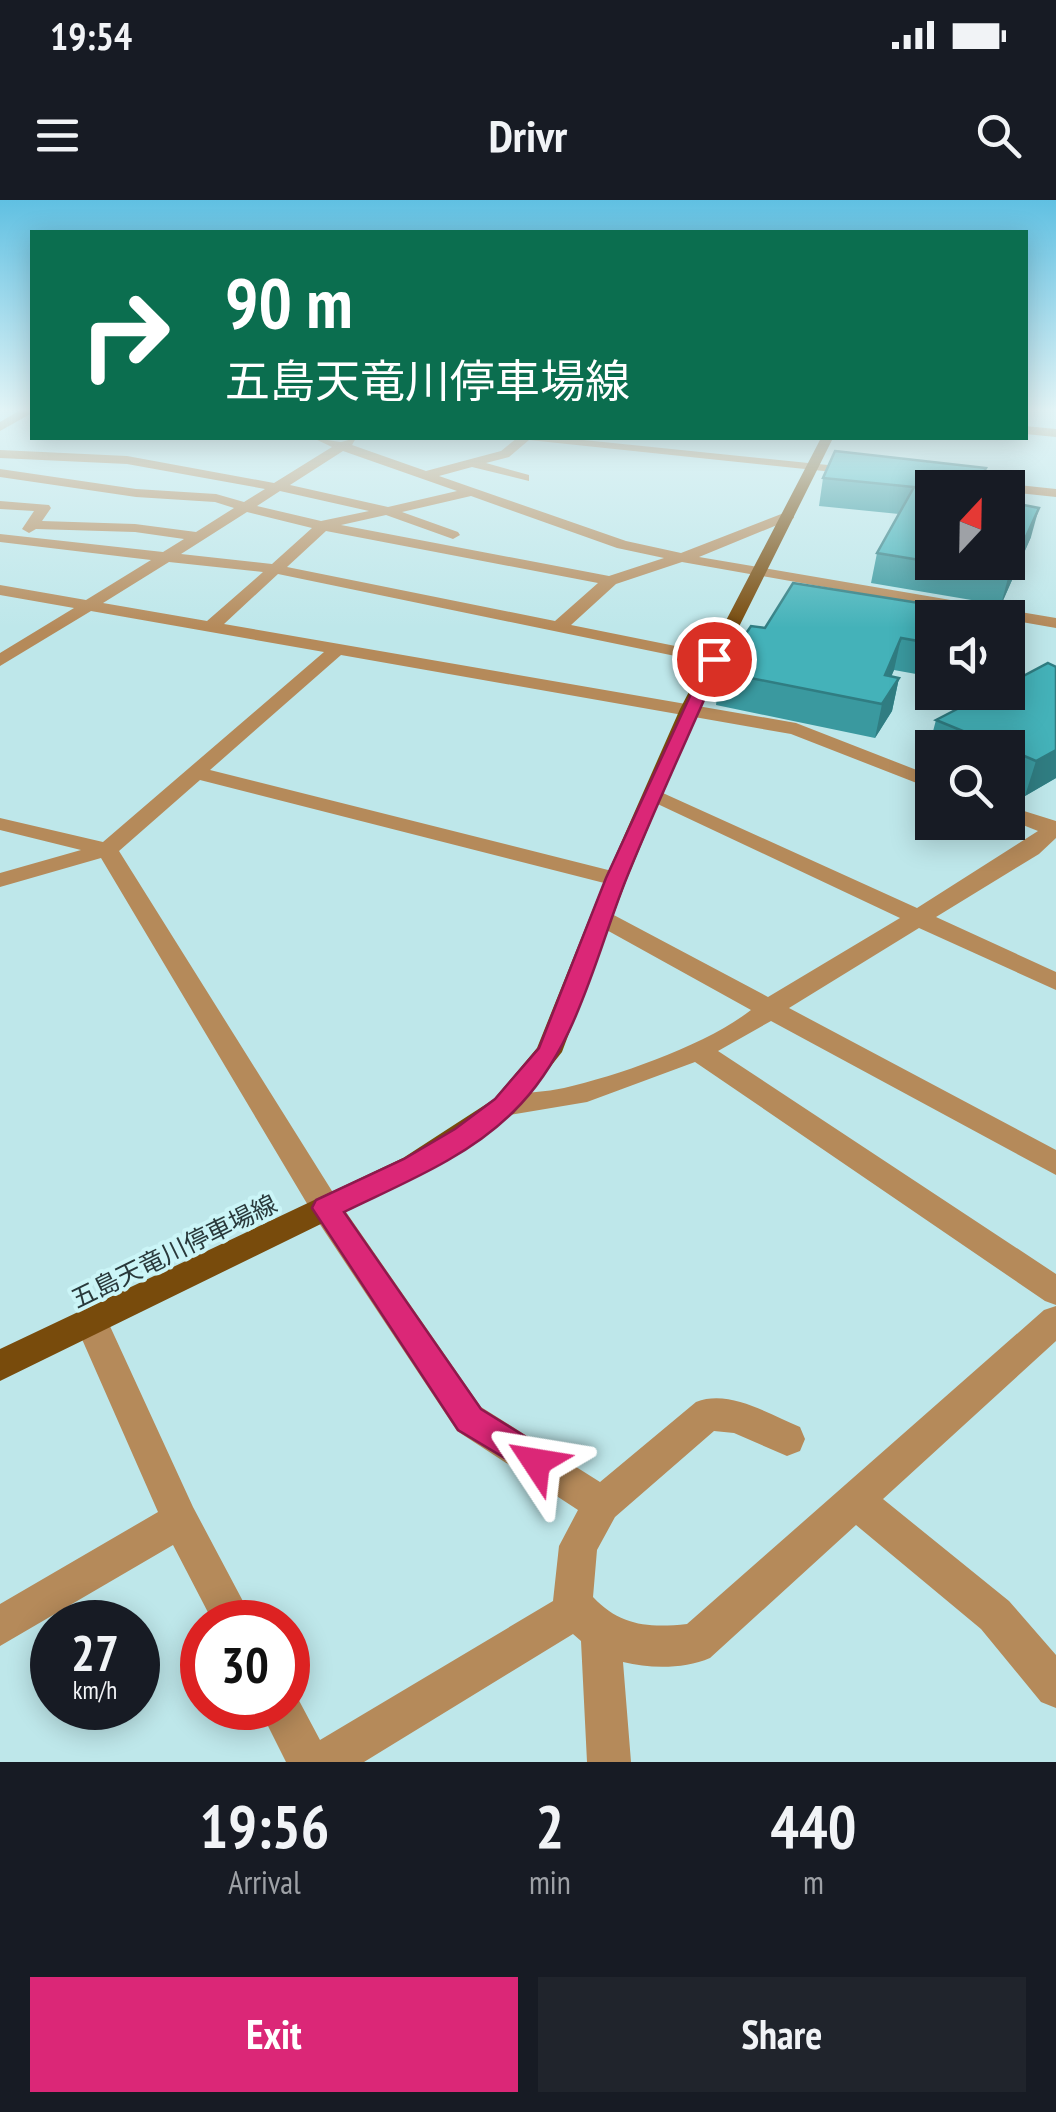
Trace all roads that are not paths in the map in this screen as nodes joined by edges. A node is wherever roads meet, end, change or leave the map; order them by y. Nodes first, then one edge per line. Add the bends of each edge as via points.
1 (23, 482) edge
2 (67, 482) edge
3 (252, 482) edge
4 (283, 482) edge
5 (447, 482) edge
6 (806, 482) edge
7 (276, 486) junction
8 (1025, 490) edge
9 (474, 492) junction
10 (1056, 493) edge
11 (0, 502) edge
12 (242, 506) junction
13 (385, 510) junction
14 (789, 515) junction
15 (32, 524) junction
16 (324, 526) junction
17 (453, 535) dead end
18 (196, 536) junction
19 (0, 538) edge
20 (22, 538) junction
21 (164, 557) junction
22 (676, 557) junction
23 (275, 569) junction
24 (762, 572) junction
25 (610, 580) junction
26 (0, 590) edge
27 (90, 604) junction
28 (1056, 624) edge
29 (213, 625) junction
30 (559, 627) junction
31 (340, 647) junction
32 (714, 659) junction
33 (0, 661) edge
34 (689, 710) junction
35 (193, 772) junction
36 (915, 776) edge
37 (654, 795) junction
38 (1025, 818) edge
39 (0, 824) edge
40 (1055, 829) edge
41 (107, 850) junction
42 (616, 878) junction
43 (0, 880) edge
44 (602, 918) junction
45 (912, 918) junction
46 (1056, 982) edge
47 (768, 1009) junction
48 (697, 1050) junction
49 (504, 1106) junction
50 (1056, 1164) edge
51 (326, 1208) junction
52 (1056, 1291) edge
53 (1056, 1320) edge
54 (91, 1322) junction
55 (0, 1366) edge
56 (787, 1439) dead end
57 (856, 1502) junction
58 (602, 1504) junction
59 (180, 1520) junction
60 (222, 1600) edge
61 (589, 1622) junction
62 (0, 1626) edge
63 (1056, 1687) edge
64 (291, 1730) edge
65 (308, 1762) edge
66 (324, 1762) edge
67 (608, 1762) edge

1 - 11 street
2 - 12 street
3 - 7 street
4 - 7 street
5 - 9 street
6 - 14 main road, 五島天竜川停車場線
7 - 12 street
7 - 13 street
8 - 10 street
9 - 13 street
9 - 22 street via 622,545
11 - 15 street via 44,508
12 - 16 street
12 - 18 street
13 - 16 street
13 - 17 street
14 - 22 street
14 - 24 main road, 五島天竜川停車場線
15 - 18 street
15 - 20 street
16 - 23 street
16 - 25 street
18 - 21 street
19 - 20 street
20 - 21 street
21 - 23 street
21 - 27 street
22 - 24 street
22 - 25 street
23 - 29 street
23 - 30 street
24 - 28 street
24 - 32 main road, 五島天竜川停車場線
25 - 30 street
26 - 27 street
27 - 29 street
27 - 33 street
29 - 31 street
30 - 32 street
31 - 34 street
31 - 35 street
32 - 34 main road, 五島天竜川停車場線
34 - 36 street via 796,729
34 - 37 main road, 五島天竜川停車場線
35 - 41 street
35 - 42 street
37 - 42 main road, 五島天竜川停車場線
37 - 45 street
38 - 40 street
39 - 41 street
40 - 45 street
41 - 43 street
41 - 51 street
42 - 44 main road, 五島天竜川停車場線
44 - 47 street
44 - 49 main road, 五島天竜川停車場線 via 550,1052
45 - 46 street
45 - 47 street
47 - 48 street via 756,1022
47 - 50 street
48 - 49 street via 568,1096
48 - 52 street
49 - 51 main road, 五島天竜川停車場線 via 413,1166
51 - 54 main road, 五島天竜川停車場線
51 - 58 street via 469,1419
53 - 57 street
54 - 55 main road, 五島天竜川停車場線
54 - 59 street
56 - 58 street via 736,1417 708,1414
57 - 61 street via 696,1644 648,1650
57 - 63 street via 996,1615
58 - 61 street via 578,1546 572,1604
59 - 60 street
59 - 62 street
61 - 66 street
61 - 67 street
64 - 65 street

